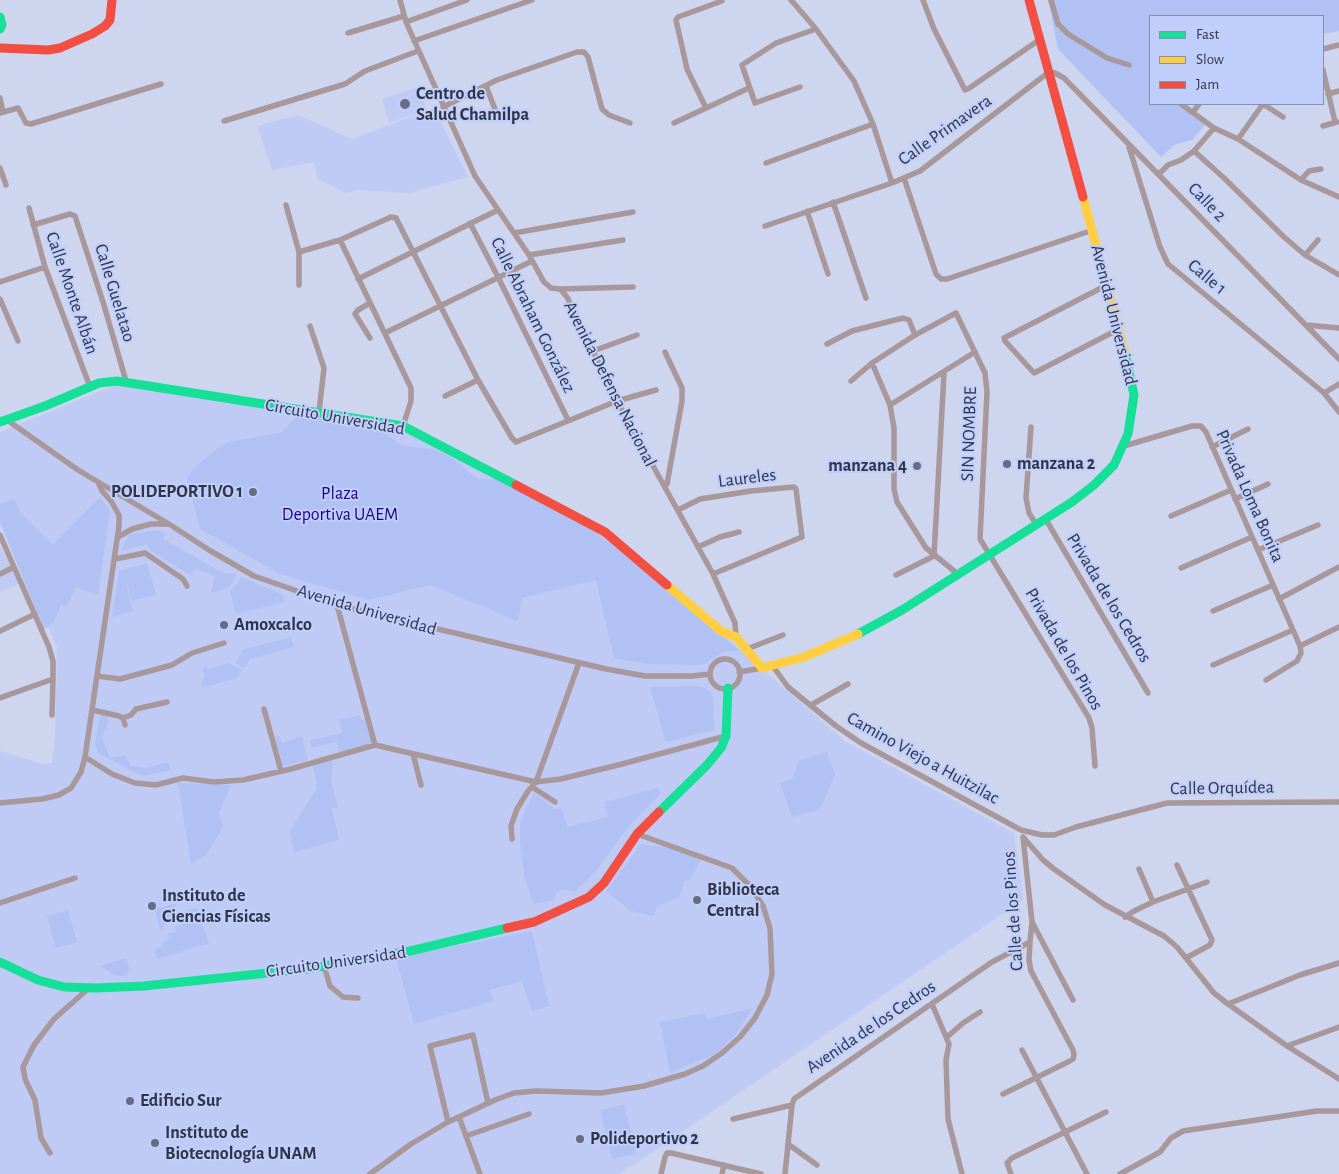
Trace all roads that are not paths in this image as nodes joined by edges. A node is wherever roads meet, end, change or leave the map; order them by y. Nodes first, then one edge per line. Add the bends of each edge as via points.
1 (112, 0) edge
2 (400, 0) edge
3 (467, 0) edge
4 (532, 0) edge
5 (791, 0) edge
6 (923, 0) edge
7 (1029, 0) edge
8 (1051, 0) edge
9 (722, 1) edge
10 (404, 16) junction
11 (0, 17) edge
12 (406, 22) junction
13 (0, 29) edge
14 (816, 29) junction
15 (348, 33) dead end
16 (1039, 40) junction
17 (414, 41) junction
18 (1339, 45) edge
19 (0, 48) edge
20 (1324, 49) edge
21 (418, 51) junction
22 (1129, 65) dead end
23 (1049, 72) junction
24 (1324, 82) edge
25 (161, 84) dead end
26 (486, 86) junction
27 (800, 87) dead end
28 (749, 88) junction
29 (1339, 91) edge
30 (1328, 94) junction
31 (0, 98) edge
32 (1182, 105) edge
33 (1198, 105) edge
34 (1262, 105) edge
35 (1265, 105) edge
36 (443, 107) junction
37 (706, 108) junction
38 (2, 112) edge
39 (1193, 112) junction
40 (498, 116) dead end
41 (1283, 117) dead end
42 (224, 121) dead end
43 (1337, 122) edge
44 (630, 123) dead end
45 (674, 123) dead end
46 (873, 124) junction
47 (1323, 126) dead end
48 (1214, 128) junction
49 (1238, 139) junction
50 (1129, 145) junction
51 (1194, 151) junction
52 (766, 163) dead end
53 (0, 168) edge
54 (1321, 169) dead end
55 (1159, 174) junction
56 (904, 178) junction
57 (1302, 180) junction
58 (892, 183) junction
59 (6, 186) dead end
60 (1339, 197) edge
61 (833, 202) junction
62 (286, 205) dead end
63 (29, 208) dead end
64 (498, 210) junction
65 (807, 211) junction
66 (633, 212) dead end
67 (470, 223) junction
68 (33, 225) junction
69 (765, 226) dead end
70 (1092, 230) junction
71 (514, 233) junction
72 (340, 240) junction
73 (623, 240) dead end
74 (1318, 240) dead end
75 (299, 252) junction
76 (414, 252) junction
77 (1304, 255) junction
78 (530, 258) junction
79 (45, 267) junction
80 (828, 274) dead end
81 (1339, 275) edge
82 (498, 277) junction
83 (358, 279) junction
84 (0, 282) edge
85 (299, 285) dead end
86 (1107, 285) junction
87 (633, 287) dead end
88 (560, 289) junction
89 (866, 298) dead end
90 (0, 299) edge
91 (370, 303) junction
92 (441, 305) junction
93 (1306, 325) junction
94 (310, 326) dead end
95 (1339, 328) edge
96 (1119, 329) junction
97 (386, 333) junction
98 (637, 335) dead end
99 (915, 335) junction
100 (370, 338) dead end
101 (18, 341) dead end
102 (827, 344) dead end
103 (593, 351) junction
104 (665, 352) dead end
105 (975, 352) junction
106 (1339, 359) edge
107 (872, 363) junction
108 (944, 373) junction
109 (478, 380) junction
110 (126, 381) junction
111 (851, 381) dead end
112 (1339, 384) edge
113 (90, 387) junction
114 (656, 390) dead end
115 (1324, 393) junction
116 (445, 396) dead end
117 (617, 400) junction
118 (890, 406) junction
119 (319, 412) junction
120 (1339, 412) edge
121 (568, 420) junction
122 (4, 421) edge
123 (403, 426) junction
124 (1031, 426) dead end
125 (1248, 429) dead end
126 (1124, 446) junction
127 (1212, 447) junction
128 (98, 482) junction
129 (667, 484) dead end
130 (1268, 484) dead end
131 (1231, 490) junction
132 (1235, 499) junction
133 (678, 510) junction
134 (1171, 516) dead end
135 (1045, 518) junction
136 (170, 524) junction
137 (1036, 524) junction
138 (1318, 525) dead end
139 (739, 532) dead end
140 (0, 535) edge
141 (118, 537) junction
142 (1252, 537) junction
143 (698, 547) junction
144 (1258, 550) junction
145 (990, 553) junction
146 (934, 556) junction
147 (115, 559) junction
148 (14, 567) junction
149 (1339, 567) edge
150 (1181, 568) dead end
151 (0, 574) edge
152 (712, 574) junction
153 (896, 575) dead end
154 (959, 575) junction
155 (1273, 584) junction
156 (187, 586) dead end
157 (1279, 599) junction
158 (336, 605) junction
159 (1212, 611) dead end
160 (35, 614) junction
161 (1339, 627) edge
162 (1293, 630) junction
163 (0, 631) edge
164 (783, 635) dead end
165 (736, 637) junction
166 (224, 643) dead end
167 (747, 649) junction
168 (1301, 649) junction
169 (578, 663) junction
170 (772, 665) junction
171 (1213, 665) dead end
172 (762, 668) junction
173 (740, 672) junction
174 (710, 674) junction
175 (97, 676) junction
176 (53, 679) junction
177 (1266, 680) dead end
178 (848, 684) dead end
179 (728, 688) junction
180 (1148, 693) dead end
181 (0, 698) edge
182 (167, 702) dead end
183 (811, 705) junction
184 (264, 709) dead end
185 (92, 710) junction
186 (52, 715) dead end
187 (123, 718) junction
188 (125, 725) dead end
189 (726, 736) junction
190 (375, 745) junction
191 (413, 754) junction
192 (85, 757) junction
193 (1095, 766) dead end
194 (281, 771) junction
195 (534, 784) junction
196 (421, 785) dead end
197 (555, 802) dead end
198 (1339, 802) edge
199 (0, 803) edge
200 (1022, 833) junction
201 (637, 834) junction
202 (512, 839) dead end
203 (1177, 865) dead end
204 (1139, 869) dead end
205 (75, 878) dead end
206 (1206, 882) dead end
207 (1188, 888) junction
208 (1153, 902) junction
209 (0, 903) edge
210 (1125, 917) junction
211 (1032, 922) junction
212 (1030, 942) junction
213 (1186, 958) junction
214 (0, 962) edge
215 (1339, 963) edge
216 (324, 966) junction
217 (89, 988) junction
218 (358, 998) dead end
219 (1073, 1000) dead end
220 (932, 1004) junction
221 (1228, 1004) junction
222 (980, 1012) dead end
223 (1339, 1027) edge
224 (947, 1037) junction
225 (1287, 1046) junction
226 (1022, 1050) dead end
227 (1036, 1077) junction
228 (1339, 1080) edge
229 (1003, 1094) dead end
230 (488, 1103) junction
231 (792, 1105) junction
232 (1339, 1110) edge
233 (1106, 1112) dead end
234 (529, 1114) dead end
235 (459, 1117) junction
236 (733, 1119) dead end
237 (448, 1122) junction
238 (1066, 1132) junction
239 (466, 1136) junction
240 (788, 1144) junction
241 (50, 1153) dead end
242 (724, 1164) junction
243 (817, 1165) dead end
244 (370, 1174) edge
245 (480, 1174) edge
246 (661, 1174) edge
247 (722, 1174) edge
248 (761, 1174) edge
249 (784, 1174) edge
250 (962, 1174) edge
251 (1011, 1174) edge
252 (1087, 1174) edge
253 (1120, 1174) edge

1 - 19 street via 110,20 105,26 60,48
2 - 10 street, Avenida Defensa Nacional
3 - 12 street
4 - 17 street
5 - 14 street
6 - 16 street via 965,90
7 - 16 street, Avenida Universidad
8 - 22 street via 1058,24 1068,34 1107,58
9 - 37 street via 676,20 688,69
10 - 12 street, Avenida Defensa Nacional
10 - 15 street
11 - 13 street
12 - 17 street, Avenida Defensa Nacional
14 - 28 street via 776,43 742,65
14 - 46 street via 854,81
16 - 23 street, Avenida Universidad
17 - 21 street, Avenida Defensa Nacional
18 - 20 street
21 - 36 street, Avenida Defensa Nacional
21 - 42 street via 365,71 345,84
23 - 50 street, Calle 2 via 1064,78
23 - 56 street, Calle Primavera via 938,158
23 - 70 street, Avenida Universidad
24 - 30 street
25 - 38 street via 31,124 26,124 18,108
26 - 36 street
26 - 40 street
26 - 44 street via 584,52 602,109
27 - 28 street via 755,103
28 - 37 street
29 - 30 street
30 - 43 street
31 - 38 street
32 - 39 street
33 - 39 street
34 - 49 street
35 - 41 street
36 - 64 street, Avenida Defensa Nacional via 475,176
37 - 45 street
39 - 48 street
43 - 47 street
46 - 52 street
46 - 58 street
48 - 49 street
48 - 51 street
49 - 57 street
50 - 55 street, Calle 2
50 - 115 street, Calle 1 via 1168,264
51 - 55 street via 1168,165
51 - 77 street
53 - 59 street
54 - 57 street via 1309,171
55 - 93 street, Calle 2
56 - 58 street, Calle Primavera
56 - 70 street via 936,274 941,279
57 - 60 street
58 - 61 street, Calle Primavera
61 - 65 street, Calle Primavera
61 - 89 street
62 - 75 street
63 - 68 street, Calle Monte Albán
64 - 67 street
64 - 71 street, Avenida Defensa Nacional
65 - 69 street, Calle Primavera
65 - 80 street
66 - 71 street
67 - 76 street
67 - 82 street, Calle Abraham González
68 - 79 street, Calle Monte Albán
68 - 110 street, Calle Guelatao via 73,214
70 - 86 street, Avenida Universidad
71 - 78 street, Avenida Defensa Nacional
72 - 75 street
72 - 76 street via 394,217
72 - 83 street
73 - 78 street
74 - 77 street
75 - 85 street
76 - 83 street
76 - 92 street
77 - 81 street
78 - 82 street
78 - 88 street, Avenida Defensa Nacional via 547,286
79 - 84 street
79 - 113 street, Calle Monte Albán
82 - 92 street
82 - 121 street, Calle Abraham González
83 - 91 street
86 - 96 street, Avenida Universidad
86 - 96 street via 1004,338 1034,373
87 - 88 street
88 - 103 street, Avenida Defensa Nacional
90 - 101 street
91 - 97 street
91 - 100 street via 355,314
92 - 97 street
92 - 109 street
93 - 95 street
93 - 106 street, Calle 2
94 - 119 street via 324,368
96 - 126 street, Avenida Universidad via 1134,395
97 - 123 street via 411,388
98 - 103 street
99 - 102 street via 909,320 903,318 852,331
99 - 105 street via 956,313
99 - 107 street
103 - 117 street, Avenida Defensa Nacional
104 - 129 street via 682,388
105 - 108 street, SIN NOMBRE
105 - 145 street, SIN NOMBRE via 985,373 987,392 980,538
107 - 111 street
107 - 118 street
108 - 118 street, SIN NOMBRE
108 - 146 street, SIN NOMBRE
109 - 116 street
109 - 121 street via 516,442
110 - 113 street, Circuito Universidad via 109,381
110 - 119 street, Circuito Universidad
112 - 115 street
113 - 122 street, Circuito Universidad
114 - 117 street
115 - 120 street, Calle 1
117 - 121 street
117 - 133 street, Avenida Defensa Nacional
118 - 146 street via 897,502
119 - 123 street, Circuito Universidad
122 - 128 street, Avenida Universidad
123 - 165 street, Circuito Universidad via 604,532 721,631
124 - 137 street via 1026,493 1029,513
125 - 127 street
126 - 127 street, Privada Loma Bonita via 1200,426
126 - 135 street, Avenida Universidad via 1114,465 1094,485
127 - 131 street, Privada Loma Bonita
128 - 136 street, Avenida Universidad
128 - 141 street via 119,514
130 - 132 street
131 - 132 street, Privada Loma Bonita
131 - 134 street
132 - 142 street, Privada Loma Bonita
133 - 143 street, Avenida Defensa Nacional
133 - 152 street, Laureles via 700,499 751,491 796,489 802,537
135 - 137 street, Avenida Universidad
135 - 180 street, Privada de los Cedros
136 - 141 street via 151,524
136 - 158 street, Avenida Universidad via 254,576
137 - 145 street, Avenida Universidad
138 - 144 street
139 - 143 street
140 - 148 street
141 - 147 street
142 - 144 street, Privada Loma Bonita
142 - 150 street
143 - 152 street, Avenida Defensa Nacional
144 - 155 street, Privada Loma Bonita
145 - 154 street, Avenida Universidad
145 - 193 street, Privada de los Pinos via 1089,718
146 - 153 street
146 - 154 street
147 - 156 street via 145,553 183,579
147 - 175 street
148 - 151 street
148 - 160 street
149 - 157 street
152 - 165 street, Avenida Defensa Nacional via 736,623
154 - 170 street, Avenida Universidad via 848,639 804,657
155 - 157 street, Privada Loma Bonita
155 - 159 street
157 - 162 street, Privada Loma Bonita
158 - 169 street, Avenida Universidad
158 - 190 street
160 - 163 street
160 - 176 street via 49,647
161 - 168 street
162 - 168 street, Privada Loma Bonita
162 - 171 street
164 - 167 street
165 - 167 street
166 - 175 street via 192,653 172,665 120,679
167 - 172 street
168 - 177 street via 1297,661
169 - 174 street, Avenida Universidad via 645,676
169 - 195 street
170 - 172 street, Avenida Universidad
170 - 183 street, Camino Viejo a Huitzilac via 788,687
172 - 173 street
173 - 174 street via 735,663 726,659 716,661
173 - 179 street via 737,683
174 - 179 street via 713,684
175 - 185 street
176 - 181 street
176 - 186 street
178 - 183 street
179 - 189 street, Circuito Universidad
182 - 187 street via 136,709
183 - 200 street, Camino Viejo a Huitzilac via 861,744
184 - 194 street
185 - 187 street
185 - 192 street
187 - 188 street
189 - 195 street via 613,767
189 - 201 street, Circuito Universidad via 706,766
190 - 191 street
190 - 194 street
191 - 195 street
191 - 196 street
192 - 194 street via 112,774 146,785 183,778 214,782 243,780
192 - 199 street via 81,772 71,788 42,799
195 - 197 street
195 - 202 street via 517,809 511,826
198 - 200 street, Calle Orquídea via 1166,803 1054,835
200 - 210 street via 1054,869
200 - 211 street, Calle de los Pinos
201 - 216 street, Circuito Universidad via 604,883 588,897 534,922 410,951
201 - 230 street via 732,868 750,886 763,906 770,928 772,974 767,995 755,1018 722,1053 685,1074 644,1086 601,1093 536,1091 514,1093
203 - 207 street
204 - 208 street
205 - 209 street
206 - 207 street
207 - 208 street
207 - 213 street via 1212,943
208 - 210 street
210 - 213 street via 1164,936
211 - 212 street, Calle de los Pinos
211 - 219 street
212 - 220 street, Avenida de los Cedros via 992,962
212 - 227 street, Calle de los Pinos via 1032,975 1074,1055 1068,1062
213 - 221 street via 1214,993
214 - 217 street, Circuito Universidad via 38,980 64,987
215 - 221 street via 1300,974
216 - 217 street, Circuito Universidad via 144,986
216 - 218 street via 330,986 342,997
217 - 241 street via 54,1020 34,1045 23,1067 35,1100 41,1138
220 - 224 street
220 - 231 street, Avenida de los Cedros via 811,1086 794,1099
221 - 225 street
222 - 224 street
223 - 225 street
224 - 250 street via 948,1119
225 - 228 street
226 - 227 street
227 - 229 street
227 - 238 street
230 - 235 street
230 - 237 street via 473,1035 430,1046
231 - 236 street
231 - 240 street
232 - 253 street via 1190,1130 1171,1138 1160,1152
233 - 238 street
234 - 239 street
235 - 237 street
235 - 239 street
237 - 244 street
238 - 251 street via 1012,1158 1007,1163
238 - 252 street
239 - 245 street
240 - 243 street
240 - 249 street
242 - 246 street via 667,1153
242 - 247 street
242 - 248 street

